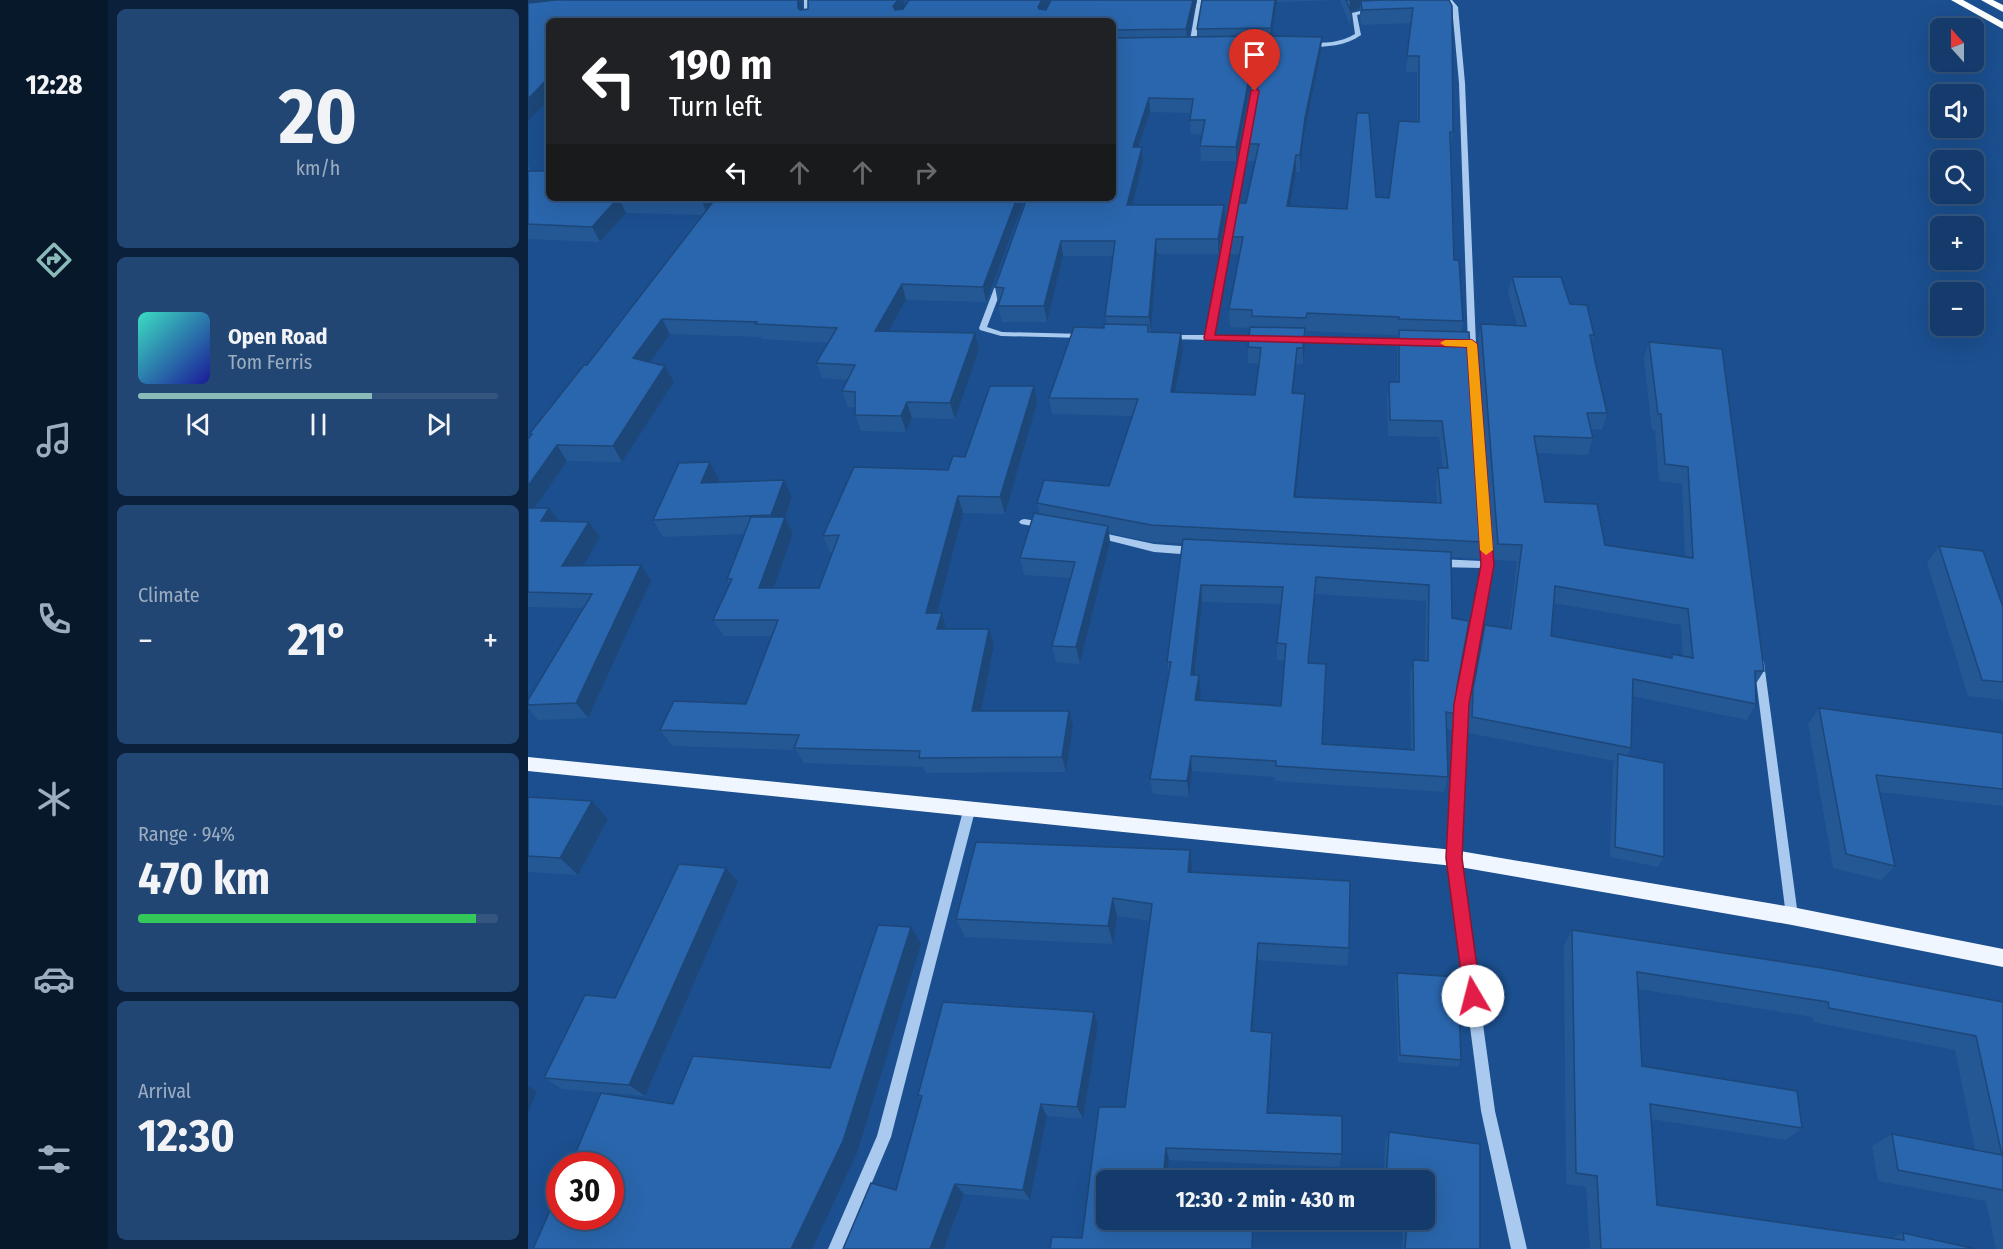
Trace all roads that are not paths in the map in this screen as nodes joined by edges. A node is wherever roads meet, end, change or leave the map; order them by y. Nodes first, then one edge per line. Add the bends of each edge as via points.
1 (807, 0) edge
2 (1200, 0) edge
3 (1956, 0) edge
4 (1986, 0) edge
5 (1449, 5) edge
6 (2003, 9) edge
7 (1379, 10) edge
8 (807, 18) edge
9 (2003, 26) edge
10 (1299, 45) edge
11 (1180, 46) edge
12 (1192, 46) junction
13 (1203, 46) edge
14 (1251, 46) edge
15 (1263, 46) junction
16 (1275, 46) edge
17 (1003, 274) edge
18 (1094, 336) edge
19 (1163, 337) edge
20 (1209, 338) junction
21 (1269, 339) edge
22 (1281, 340) edge
23 (1424, 343) edge
24 (1460, 343) edge
25 (1472, 344) junction
26 (1024, 522) dead end
27 (1059, 528) edge
28 (1082, 532) edge
29 (1202, 551) edge
30 (1428, 562) edge
31 (1487, 565) junction
32 (1758, 657) edge
33 (528, 764) edge
34 (970, 807) junction
35 (1454, 858) junction
36 (1792, 916) junction
37 (2003, 958) edge
38 (836, 1249) edge
39 (1519, 1249) edge

1 - 8 street
2 - 12 street
3 - 9 highway
4 - 6 highway
5 - 25 street via 1462,83
7 - 10 street via 1354,14 1358,35 1347,42
11 - 12 street
12 - 13 street
14 - 15 street
15 - 16 street
15 - 20 street
17 - 18 street via 983,328 1002,334
19 - 20 street
20 - 21 street
22 - 23 street
24 - 25 street
25 - 31 street
26 - 27 street
28 - 29 street via 1154,549
30 - 31 street
31 - 35 street via 1461,704
32 - 36 street
33 - 34 main road
34 - 35 main road
34 - 38 street via 884,1137
35 - 36 main road
35 - 39 street via 1488,1111
36 - 37 main road

